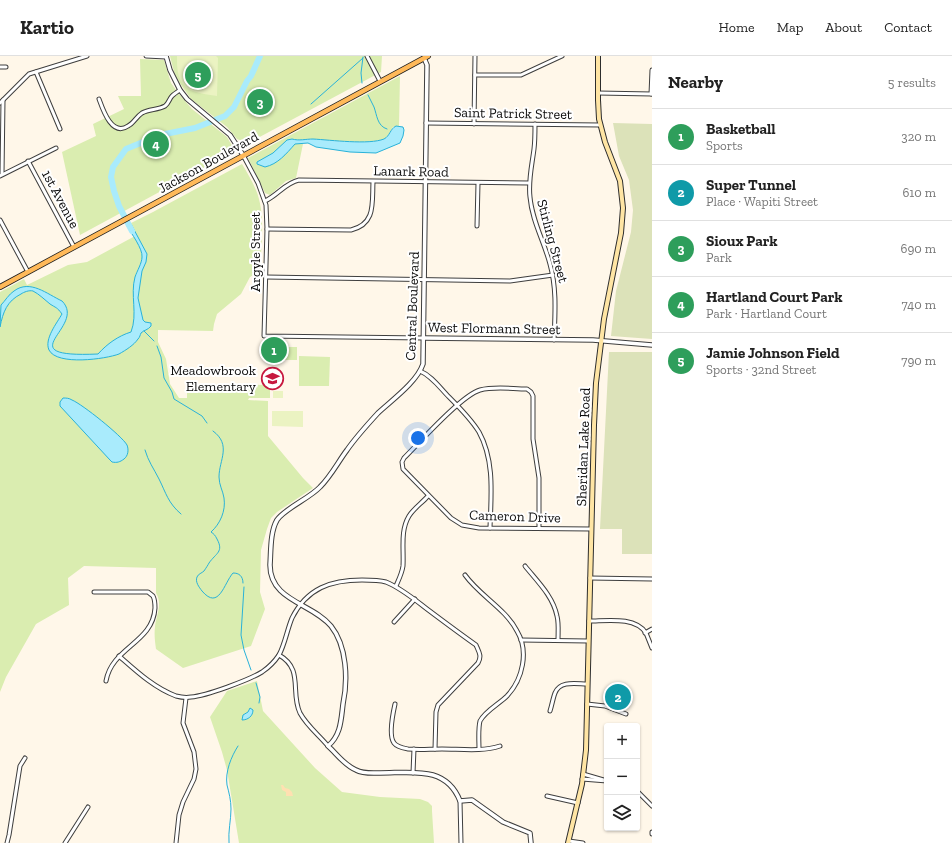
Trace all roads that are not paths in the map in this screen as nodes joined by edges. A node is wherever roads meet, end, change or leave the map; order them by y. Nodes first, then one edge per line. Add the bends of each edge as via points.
1 (87, 56) edge
2 (146, 56) edge
3 (166, 56) edge
4 (367, 56) edge
5 (475, 56) edge
6 (562, 56) edge
7 (598, 56) edge
8 (426, 57) edge
9 (0, 66) edge
10 (6, 67) dead end
11 (652, 70) edge
12 (36, 72) junction
13 (475, 75) junction
14 (380, 81) junction
15 (180, 90) junction
16 (598, 93) junction
17 (652, 94) edge
18 (99, 99) dead end
19 (3, 100) junction
20 (0, 103) edge
21 (426, 123) junction
22 (474, 124) junction
23 (535, 124) junction
24 (600, 125) junction
25 (60, 129) dead end
26 (56, 148) dead end
27 (243, 155) junction
28 (28, 161) junction
29 (1, 175) edge
30 (292, 182) joint
31 (373, 182) junction
32 (426, 182) junction
33 (478, 183) junction
34 (529, 183) junction
35 (265, 201) junction
36 (0, 220) edge
37 (477, 226) dead end
38 (267, 229) junction
39 (74, 247) junction
40 (28, 272) junction
41 (553, 275) junction
42 (266, 277) junction
43 (424, 280) junction
44 (0, 287) edge
45 (264, 336) joint
46 (424, 338) junction
47 (554, 340) junction
48 (601, 341) junction
49 (652, 345) edge
50 (420, 370) junction
51 (458, 405) junction
52 (428, 496) junction
53 (490, 528) junction
54 (539, 528) junction
55 (591, 529) junction
56 (525, 566) dead end
57 (465, 575) dead end
58 (590, 578) junction
59 (652, 579) edge
60 (396, 586) junction
61 (94, 592) dead end
62 (415, 599) junction
63 (301, 604) junction
64 (589, 621) junction
65 (394, 622) dead end
66 (652, 629) edge
67 (645, 633) junction
68 (521, 640) junction
69 (558, 640) junction
70 (588, 641) junction
71 (652, 648) edge
72 (279, 655) junction
73 (119, 656) junction
74 (106, 681) dead end
75 (587, 684) junction
76 (186, 698) junction
77 (394, 704) dead end
78 (587, 704) junction
79 (550, 711) dead end
80 (626, 714) dead end
81 (328, 746) junction
82 (500, 746) dead end
83 (414, 749) junction
84 (435, 749) junction
85 (479, 749) junction
86 (25, 758) dead end
87 (413, 773) junction
88 (583, 774) junction
89 (582, 779) junction
90 (604, 780) edge
91 (604, 781) edge
92 (640, 794) edge
93 (548, 796) dead end
94 (460, 801) junction
95 (578, 803) junction
96 (652, 806) edge
97 (88, 807) dead end
98 (569, 842) edge
99 (6, 843) edge
100 (65, 843) edge
101 (176, 843) edge
102 (461, 843) edge
103 (531, 843) edge
104 (583, 843) edge

1 - 12 street
2 - 3 street
3 - 15 street
4 - 14 street
5 - 13 street
6 - 13 street via 521,75
7 - 16 main road, Sheridan Lake Road
8 - 14 main road, Jackson Boulevard
8 - 21 street, Central Boulevard
9 - 10 street
11 - 17 street
12 - 19 street via 29,74
12 - 25 street
13 - 22 street
14 - 27 main road, Jackson Boulevard
15 - 18 street via 165,106 139,115 123,128 112,124
15 - 27 street via 232,137
16 - 17 street
16 - 24 main road, Sheridan Lake Road
19 - 20 street
19 - 29 street
21 - 22 street, Saint Patrick Street
21 - 32 street, Central Boulevard
22 - 23 street, Saint Patrick Street
23 - 24 street, Saint Patrick Street
23 - 34 street, Stirling Street
24 - 48 main road, Sheridan Lake Road via 620,181 623,208 622,227
26 - 28 street
27 - 35 street
27 - 39 main road, Jackson Boulevard
28 - 29 street
28 - 39 street, 1st Avenue
30 - 31 street, Lanark Road
30 - 35 street, Argyle Street
31 - 32 street, Lanark Road
31 - 38 street via 372,210 369,218 358,228
32 - 33 street, Lanark Road
32 - 43 street, Central Boulevard
33 - 34 street, Lanark Road
33 - 37 street
34 - 41 street, Stirling Street via 533,214
35 - 38 street, Argyle Street
36 - 40 street
38 - 42 street, Argyle Street
39 - 40 main road, Jackson Boulevard
40 - 44 main road, Jackson Boulevard
41 - 43 street via 510,281
41 - 47 street, Stirling Street
42 - 43 street
42 - 45 street, Argyle Street
43 - 46 street, Central Boulevard
45 - 46 street, West Flormann Street
46 - 47 street, West Flormann Street
46 - 50 street, Central Boulevard
47 - 48 street, West Flormann Street
48 - 49 street, West Flormann Street
48 - 55 main road, Sheridan Lake Road via 595,411
50 - 51 street, Central Boulevard
50 - 63 street via 360,433 320,487 278,520 271,551 272,576 284,594
51 - 52 street, Cameron Drive via 402,462 404,469
51 - 53 street, Central Boulevard via 478,431 488,454 491,474
51 - 54 street via 473,393 487,389 531,392 533,439 539,478
52 - 53 street, Cameron Drive via 462,526
52 - 60 street via 412,511 405,524 403,565
53 - 54 street, Cameron Drive
54 - 55 street, Cameron Drive
55 - 58 main road, Sheridan Lake Road
56 - 69 street via 554,605 558,621
57 - 68 street via 472,585 512,622
58 - 59 street
58 - 64 main road, Sheridan Lake Road
60 - 62 street
60 - 63 street via 366,580 336,581 318,588
61 - 73 street via 146,592 153,596 155,601 152,623 143,635
62 - 65 street
62 - 84 street via 476,645 481,658 438,705
63 - 72 street via 293,617
63 - 81 street via 330,625 343,652 345,695 338,733
64 - 67 street via 630,623 640,627
64 - 70 main road, Sheridan Lake Road
66 - 67 street
67 - 71 street
68 - 69 street
68 - 85 street via 523,654 519,678 507,696 483,717 480,723
69 - 70 street
70 - 75 main road, Sheridan Lake Road
72 - 76 street via 254,677
72 - 81 street via 286,659 294,671 300,712
73 - 74 street via 108,669
73 - 76 street via 159,687
75 - 78 main road, Sheridan Lake Road
75 - 79 street via 568,684 560,687 555,693
76 - 101 street via 183,723 194,752 196,769 179,815
77 - 83 street via 394,743
78 - 80 street via 605,706
78 - 88 main road, Sheridan Lake Road
81 - 87 street via 355,770 367,773
82 - 85 street
83 - 84 street
83 - 87 street
84 - 85 street
86 - 99 street via 20,766
87 - 94 street via 432,774 444,779 452,786
88 - 89 main road, Sheridan Lake Road
88 - 90 street
89 - 91 street
89 - 95 main road, Sheridan Lake Road
92 - 96 street
93 - 95 street
94 - 102 street
94 - 103 street via 472,800 503,822 530,833
95 - 98 main road, Sheridan Lake Road
97 - 100 street
98 - 104 street

